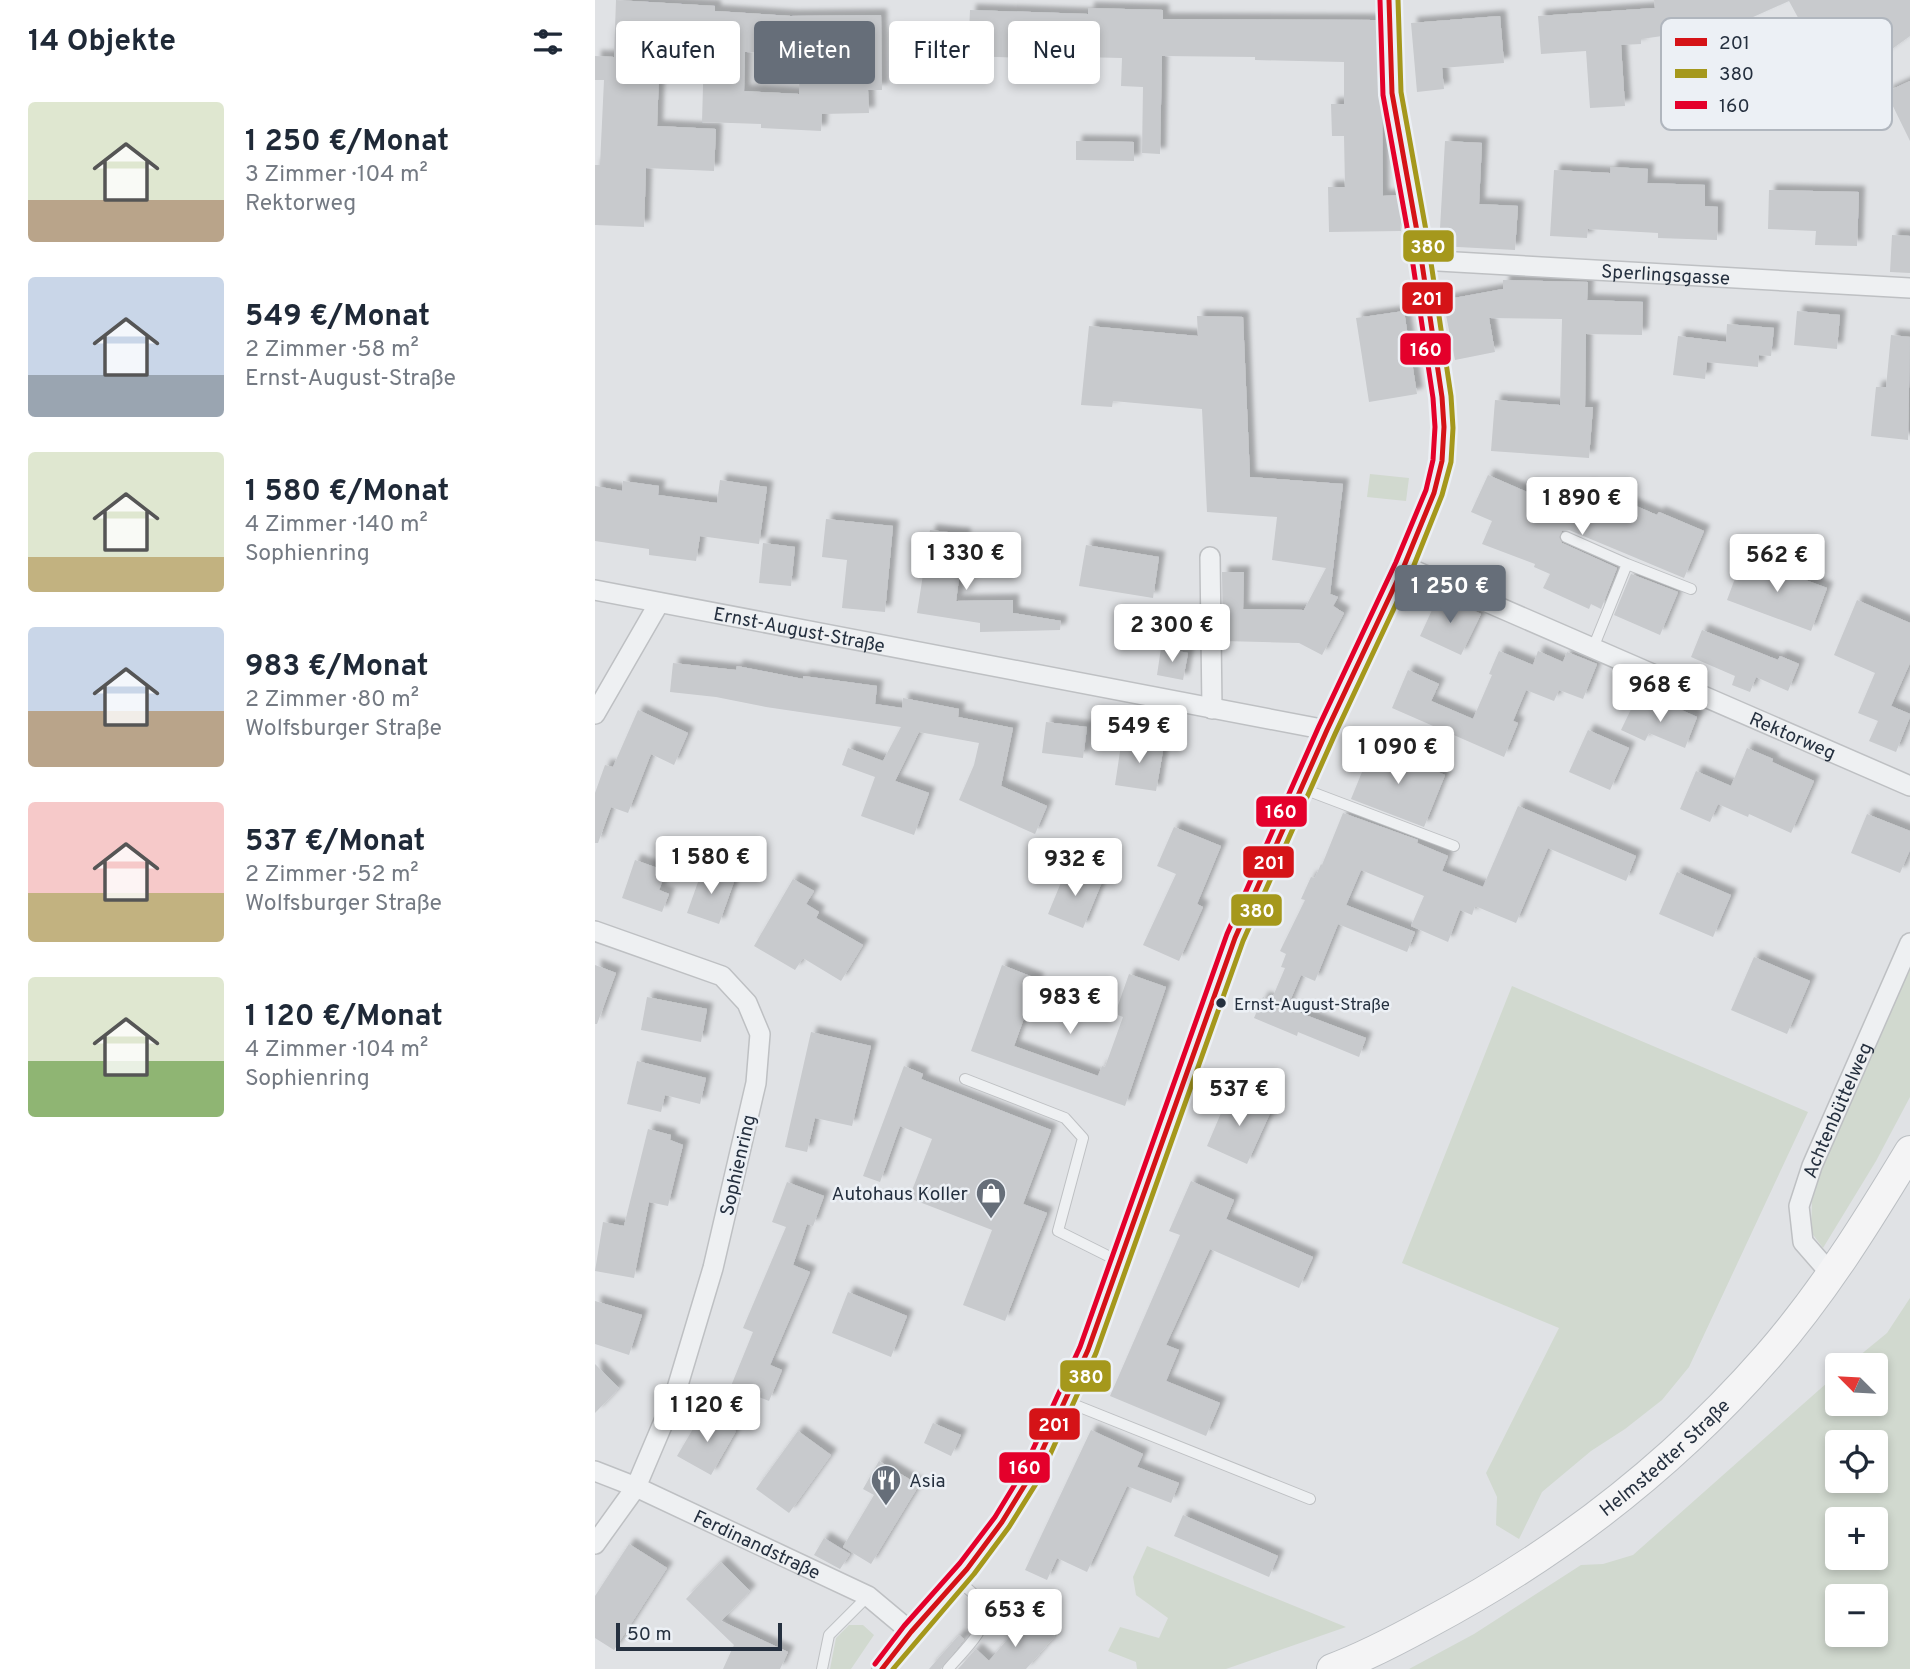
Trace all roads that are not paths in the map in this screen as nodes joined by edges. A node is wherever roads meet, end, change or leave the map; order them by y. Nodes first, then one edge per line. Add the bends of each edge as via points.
1 (1389, 0) edge
2 (1421, 260) junction
3 (1910, 288) edge
4 (1566, 537) dead end
5 (1210, 557) dead end
6 (1627, 564) junction
7 (1404, 566) junction
8 (1691, 589) dead end
9 (595, 590) edge
10 (659, 603) junction
11 (1593, 648) junction
12 (1212, 709) junction
13 (595, 714) edge
14 (1327, 730) junction
15 (1910, 786) edge
16 (1301, 788) junction
17 (1454, 846) dead end
18 (595, 931) edge
19 (1910, 943) edge
20 (965, 1079) dead end
21 (1910, 1151) edge
22 (1120, 1262) junction
23 (1832, 1274) junction
24 (1065, 1401) junction
25 (595, 1471) edge
26 (636, 1487) junction
27 (1311, 1500) dead end
28 (595, 1544) edge
29 (958, 1580) junction
30 (868, 1597) junction
31 (911, 1632) junction
32 (884, 1668) edge
33 (822, 1669) edge
34 (948, 1669) edge
35 (1332, 1669) edge

1 - 2 street via 1392,93
2 - 3 street, Sperlingsgasse
2 - 7 street via 1444,427 1434,493
4 - 6 lane
5 - 12 street
6 - 8 lane
6 - 11 lane
7 - 11 street, Rektorweg
7 - 14 street
9 - 10 street, Ernst-August-Straße
10 - 12 street, Ernst-August-Straße
10 - 13 street
11 - 15 street, Rektorweg
12 - 14 street, Ernst-August-Straße
14 - 16 street
16 - 17 lane
16 - 22 street via 1235,938
18 - 26 street, Sophienring via 722,976 747,1003 760,1034 756,1083 713,1268 674,1395
19 - 23 street, Achtenbüttelweg via 1812,1166 1799,1206 1803,1242
20 - 22 lane via 1065,1118 1083,1138 1058,1231
21 - 23 main road, Helmstedter Straße
22 - 24 street
23 - 35 main road, Helmstedter Straße via 1768,1355 1629,1491 1564,1540 1465,1603
24 - 27 lane
24 - 29 street via 1031,1475
25 - 26 street, Ferdinandstraße
26 - 28 street, Sophienring
26 - 30 street, Ferdinandstraße
29 - 31 street
29 - 34 lane via 986,1606 986,1619
30 - 31 street, Ferdinandstraße
30 - 33 lane via 829,1635
31 - 32 street

